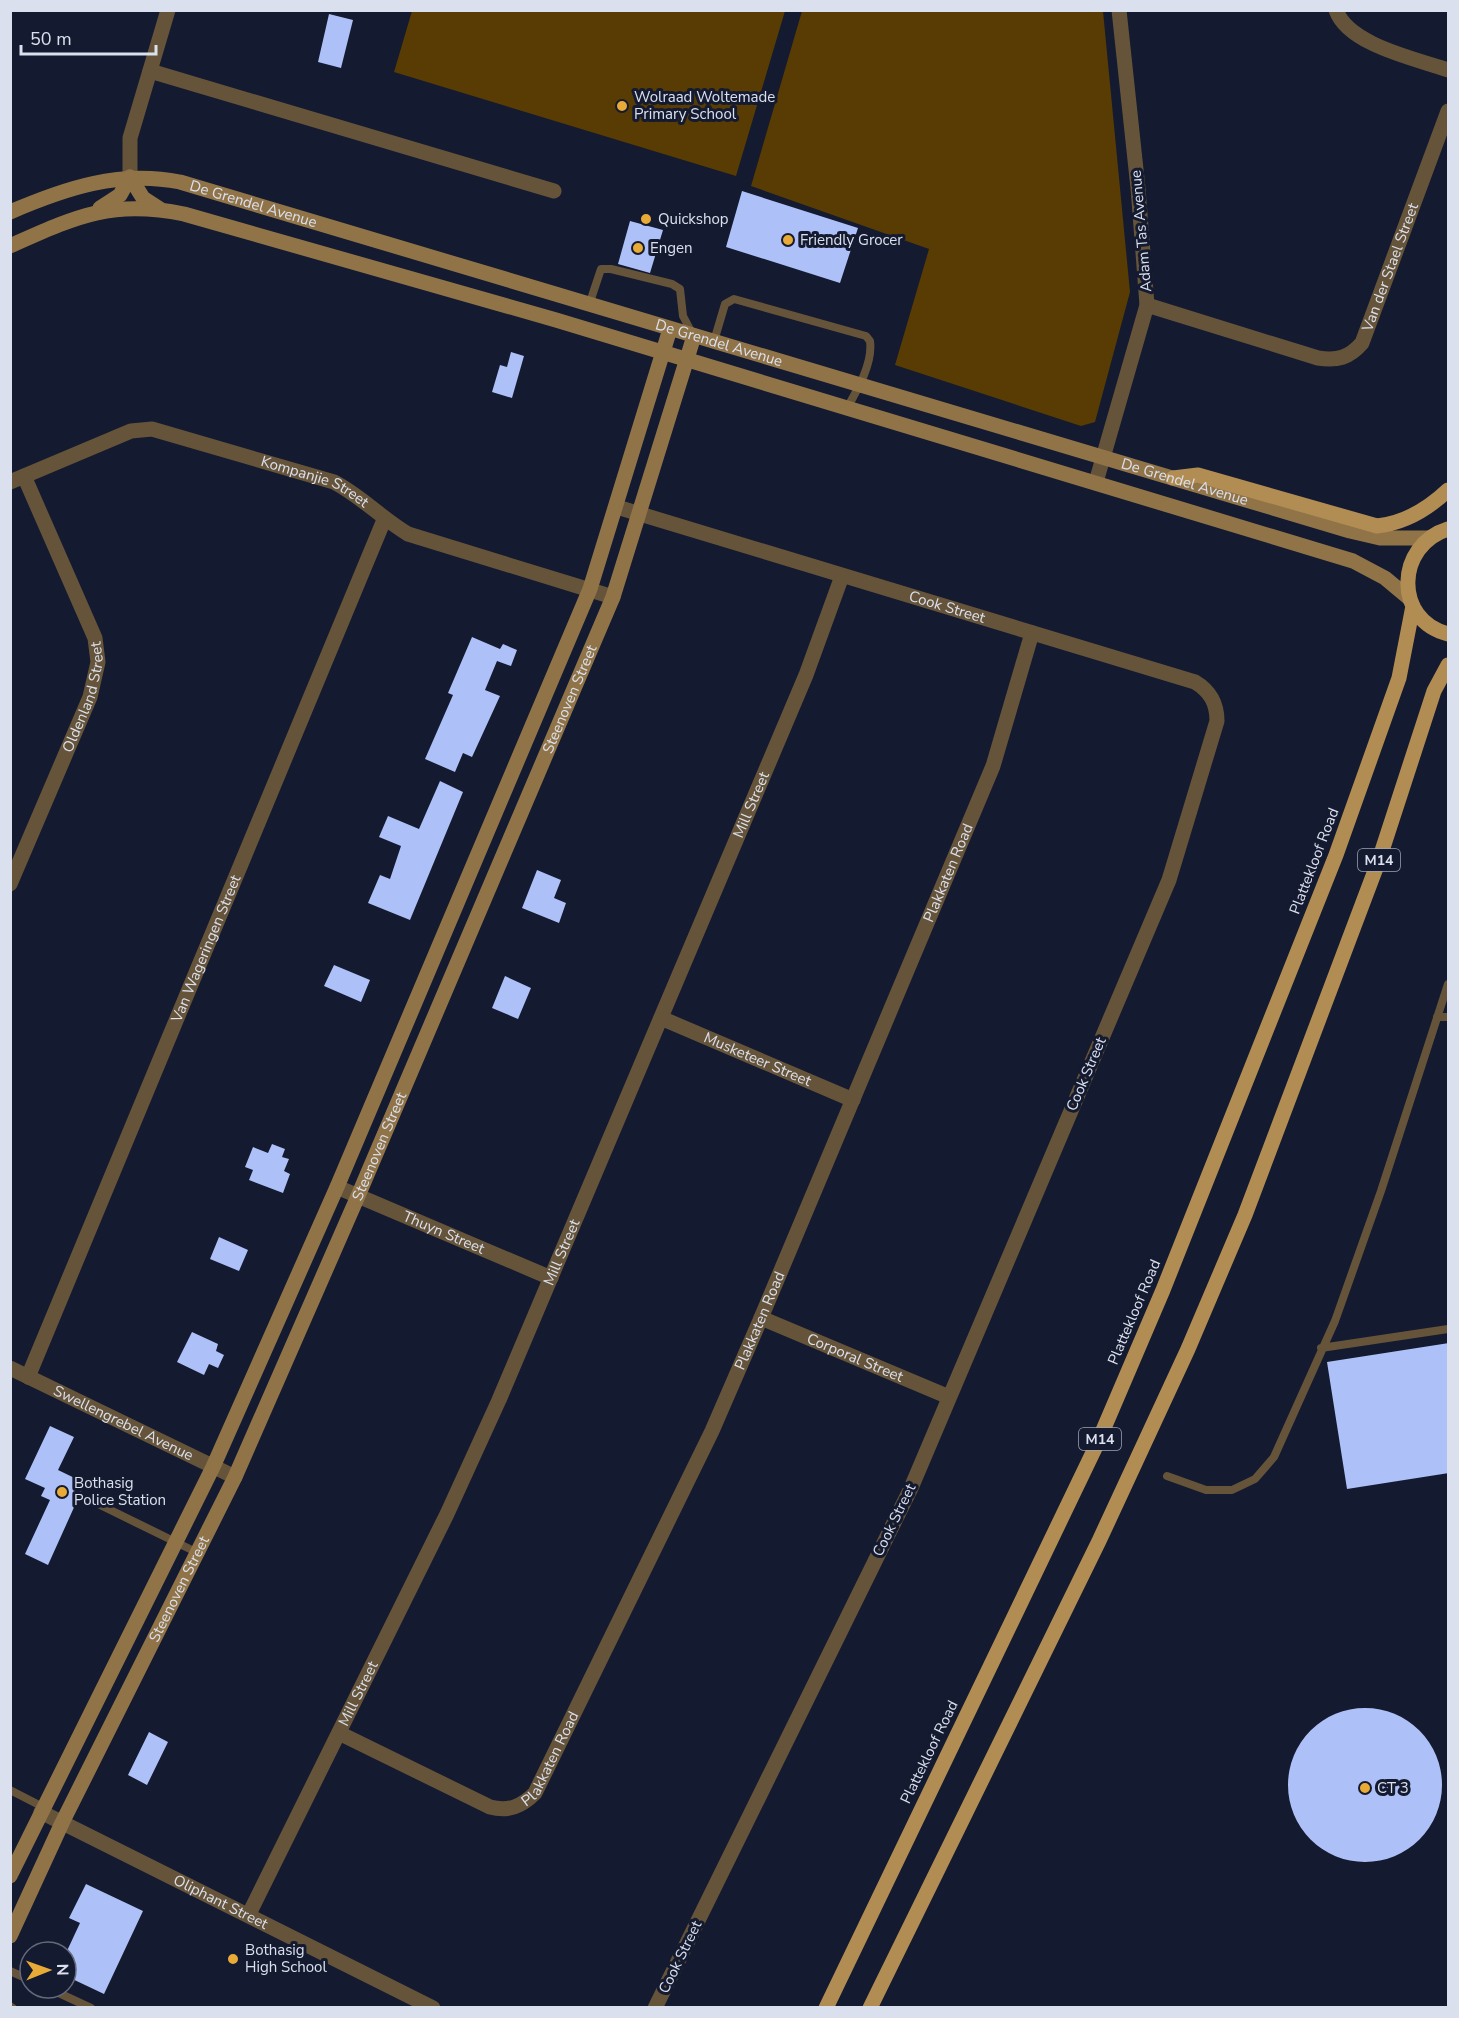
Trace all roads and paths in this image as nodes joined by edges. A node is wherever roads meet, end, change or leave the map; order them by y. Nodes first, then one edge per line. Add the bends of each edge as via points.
1 (168, 10) edge
2 (1119, 10) edge
3 (1336, 10) edge
4 (1449, 70) edge
5 (150, 71) junction
6 (1449, 111) edge
7 (130, 177) junction
8 (554, 191) dead end
9 (162, 210) junction
10 (10, 212) edge
11 (88, 213) junction
12 (10, 246) edge
13 (589, 304) junction
14 (1147, 305) junction
15 (683, 316) junction
16 (670, 329) junction
17 (694, 336) junction
18 (714, 341) junction
19 (663, 353) junction
20 (687, 360) junction
21 (860, 385) junction
22 (847, 408) junction
23 (1104, 458) junction
24 (1173, 478) junction
25 (17, 479) edge
26 (1096, 482) junction
27 (1449, 490) edge
28 (617, 507) junction
29 (639, 514) junction
30 (384, 520) junction
31 (1449, 529) edge
32 (1429, 538) junction
33 (842, 576) junction
34 (590, 589) junction
35 (613, 597) junction
36 (1411, 602) junction
37 (1032, 633) junction
38 (1449, 634) edge
39 (1449, 665) edge
40 (10, 884) edge
41 (1449, 984) edge
42 (1437, 1017) junction
43 (1449, 1017) edge
44 (661, 1018) junction
45 (853, 1100) junction
46 (337, 1187) junction
47 (358, 1196) junction
48 (551, 1278) junction
49 (761, 1318) junction
50 (1449, 1329) edge
51 (1322, 1348) junction
52 (10, 1368) edge
53 (28, 1377) junction
54 (949, 1397) junction
55 (213, 1467) junction
56 (1167, 1476) dead end
57 (235, 1478) junction
58 (90, 1500) dead end
59 (176, 1542) junction
60 (198, 1553) junction
61 (339, 1733) junction
62 (10, 1790) edge
63 (42, 1810) junction
64 (62, 1823) junction
65 (10, 1875) edge
66 (249, 1914) junction
67 (10, 1936) edge
68 (75, 2000) edge
69 (91, 2007) edge
70 (433, 2007) edge
71 (655, 2007) edge
72 (826, 2007) edge
73 (870, 2007) edge

1 - 5 street
2 - 14 street, Adam Tas Avenue
3 - 4 street via 1339,19 1366,40
5 - 7 street via 130,138
5 - 8 street
6 - 14 street, Van der Stael Street via 1362,343 1354,352 1336,360 1318,358
7 - 9 street via 140,195
7 - 10 street, De Grendel Avenue via 69,188
7 - 11 street via 116,198
7 - 13 street, De Grendel Avenue via 195,186
9 - 11 street, De Grendel Avenue via 123,208
9 - 19 street, De Grendel Avenue
11 - 12 street, De Grendel Avenue
13 - 15 lane via 597,274 607,269 678,287
13 - 16 street, De Grendel Avenue
14 - 23 street, Adam Tas Avenue
15 - 16 lane
15 - 17 lane
16 - 17 street, De Grendel Avenue
16 - 19 street, Steenoven Street
17 - 18 street, De Grendel Avenue
17 - 20 street, Steenoven Street
18 - 21 street, De Grendel Avenue
18 - 21 lane via 725,304 734,299 863,335 870,341 871,349
19 - 20 street, De Grendel Avenue
19 - 28 street, Steenoven Street
20 - 22 street, De Grendel Avenue
20 - 29 street, Steenoven Street
21 - 22 lane
21 - 23 street, De Grendel Avenue
22 - 26 street, De Grendel Avenue
23 - 24 street, De Grendel Avenue
23 - 26 street, Adam Tas Avenue
24 - 27 main road via 1198,475 1377,526 1412,516
24 - 32 street, De Grendel Avenue via 1380,538
25 - 30 street, Kompanjie Street via 131,431 162,430 334,482
25 - 40 street, Oldenland Street via 92,631 98,662 90,697
26 - 36 street, De Grendel Avenue via 1353,561 1385,578
28 - 29 street, Cook Street
28 - 34 street, Steenoven Street
29 - 33 street, Cook Street
29 - 35 street, Steenoven Street
30 - 34 street, Kompanjie Street via 408,534
30 - 53 street, Van Wageringen Street
31 - 32 main road, Plattekloof Road / M14
32 - 36 main road, Plattekloof Road / M14 via 1416,551 1410,565 1407,580
33 - 37 street, Cook Street
33 - 44 street, Mill Street via 806,675
34 - 35 street, Kompanjie Street
34 - 46 street, Steenoven Street
35 - 47 street, Steenoven Street
36 - 38 main road via 1426,623
36 - 72 main road, Plattekloof Road / M14 via 1409,636 1399,678 1336,855 1163,1290 1098,1442
37 - 45 street, Plakkaten Road via 993,766
37 - 54 street, Cook Street via 1195,682 1212,697 1217,721 1169,880
39 - 73 main road, M14 via 1434,692 1379,860 1245,1215 1192,1339 1099,1541
41 - 42 lane
42 - 43 lane
42 - 51 lane via 1381,1191
44 - 45 street, Musketeer Street
44 - 48 street, Mill Street
45 - 49 street, Plakkaten Road
46 - 47 street, Thuyn Street
46 - 55 street, Steenoven Street
47 - 48 street, Thuyn Street
47 - 57 street, Steenoven Street
48 - 61 street, Mill Street via 447,1514
49 - 54 street, Corporal Street
49 - 61 street, Plakkaten Road via 712,1431 535,1793 511,1808 490,1807
50 - 51 lane
51 - 56 lane via 1275,1457 1255,1479 1232,1490 1215,1490
52 - 53 street, Swellengrebel Avenue
53 - 55 street, Swellengrebel Avenue
54 - 71 street, Cook Street via 911,1488
55 - 57 street, Swellengrebel Avenue
55 - 59 street, Steenoven Street
57 - 60 street, Steenoven Street
58 - 59 lane
59 - 60 lane
59 - 63 street, Steenoven Street
60 - 64 street, Steenoven Street
61 - 66 street, Mill Street
62 - 63 lane
63 - 64 street, Oliphant Street
63 - 65 street, Steenoven Street
64 - 66 street, Oliphant Street
64 - 67 street, Steenoven Street
66 - 70 street, Oliphant Street
68 - 69 lane

